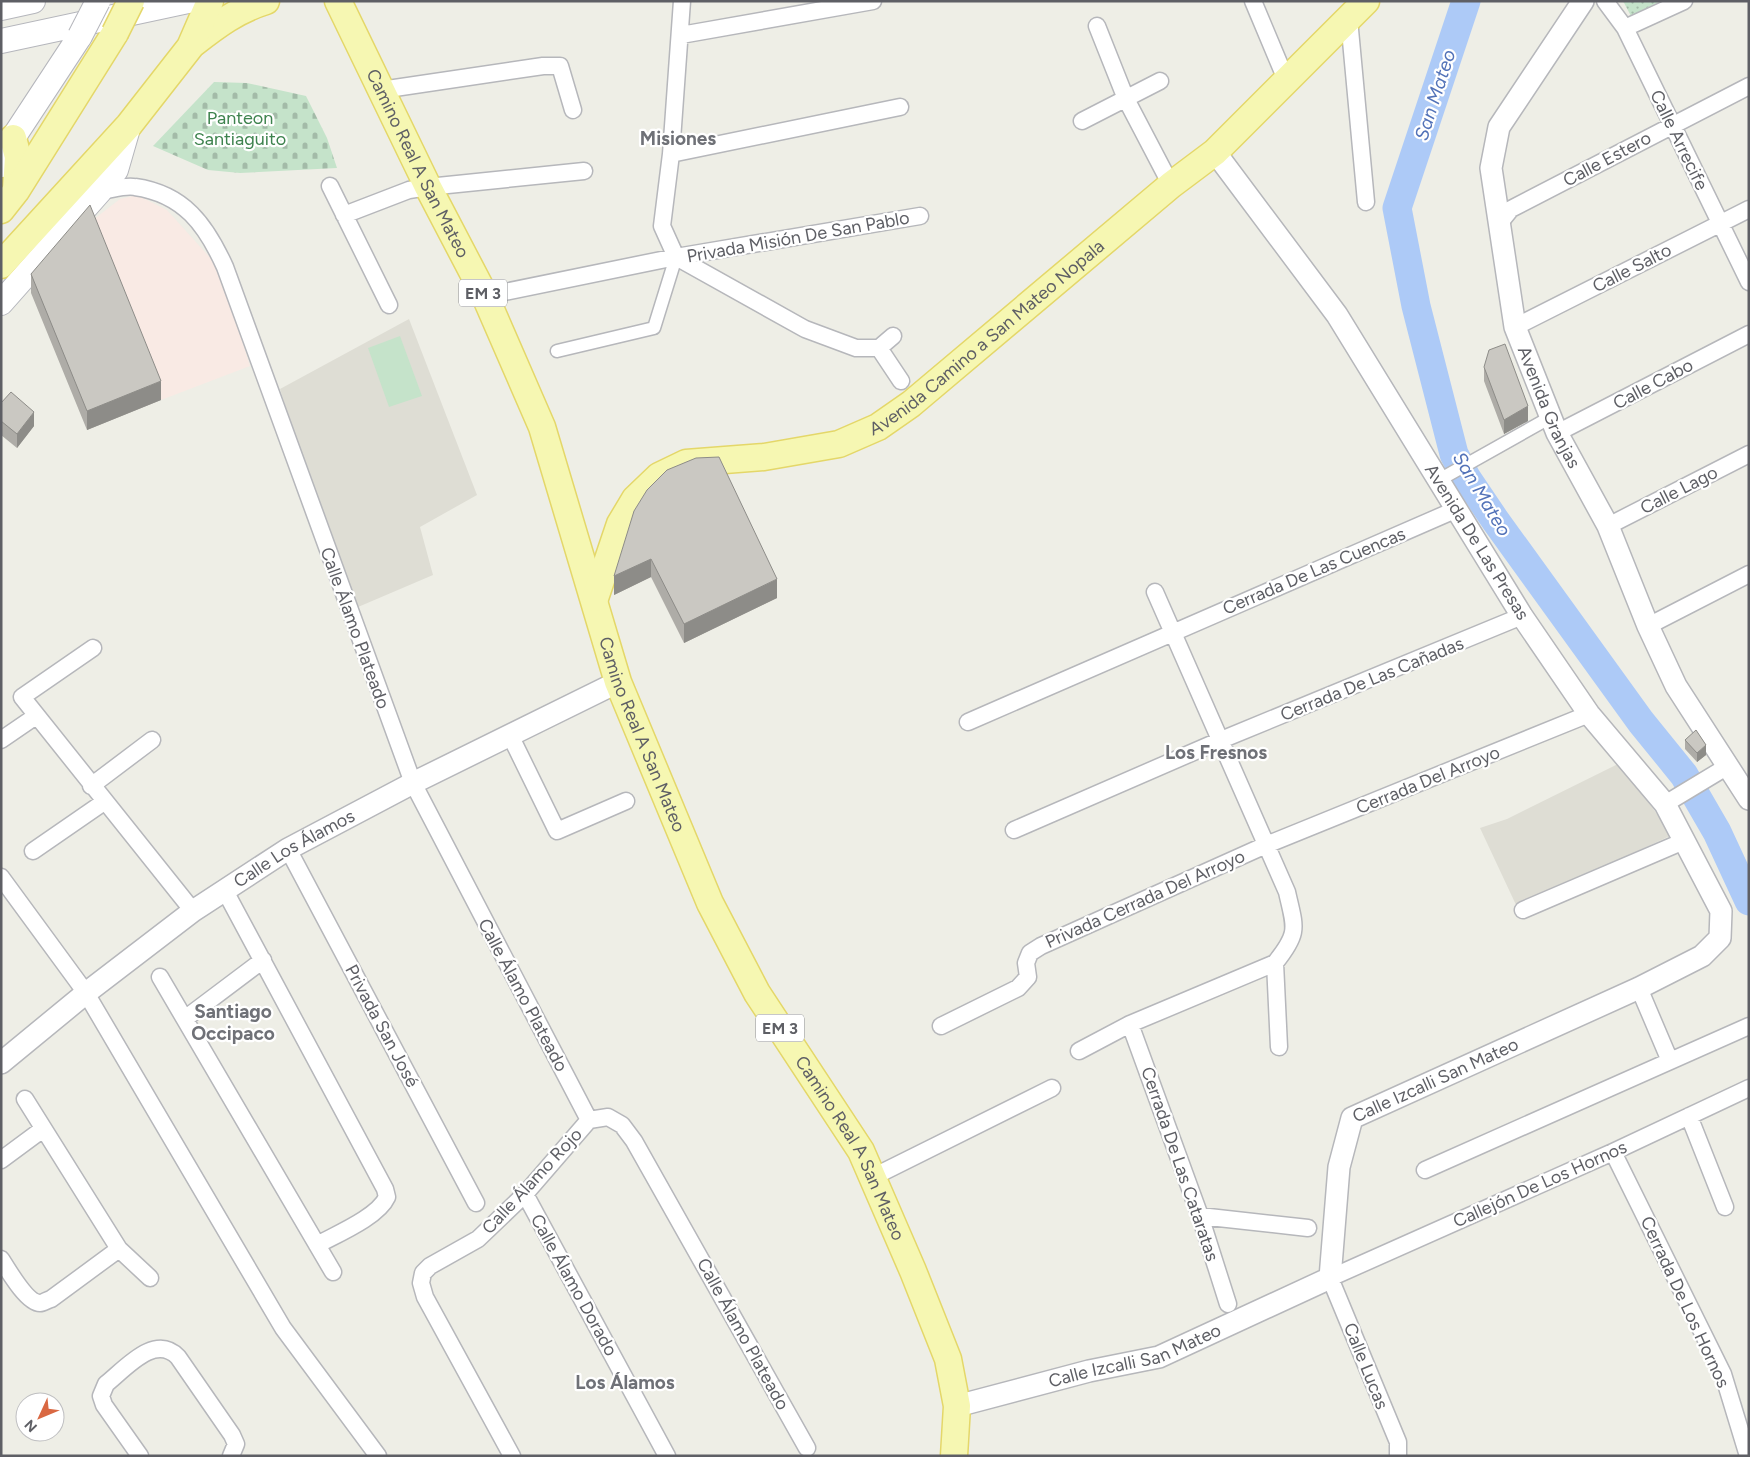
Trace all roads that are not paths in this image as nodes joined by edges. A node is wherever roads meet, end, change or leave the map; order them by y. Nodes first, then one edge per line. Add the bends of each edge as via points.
1 (32, 1) edge
2 (98, 1) edge
3 (131, 1) edge
4 (266, 1) edge
5 (338, 1) edge
6 (682, 1) edge
7 (873, 1) edge
8 (1253, 1) edge
9 (1583, 1) edge
10 (1605, 1) edge
11 (1684, 1) edge
12 (201, 5) edge
13 (1, 8) edge
14 (1357, 10) edge
15 (1097, 26) dead end
16 (1625, 28) junction
17 (681, 35) junction
18 (1, 42) edge
19 (190, 47) junction
20 (1160, 81) dead end
21 (1287, 82) junction
22 (1749, 86) edge
23 (381, 90) junction
24 (1126, 99) junction
25 (900, 107) dead end
26 (573, 110) dead end
27 (1082, 121) dead end
28 (130, 125) junction
29 (1673, 125) junction
30 (7, 136) edge
31 (1215, 152) junction
32 (670, 154) junction
33 (1, 165) edge
34 (584, 171) dead end
35 (1171, 185) junction
36 (330, 186) dead end
37 (428, 187) junction
38 (100, 192) junction
39 (9, 201) edge
40 (1366, 202) dead end
41 (1749, 209) edge
42 (344, 215) junction
43 (920, 216) dead end
44 (1719, 223) junction
45 (1498, 225) junction
46 (676, 257) junction
47 (1, 266) edge
48 (1749, 282) edge
49 (485, 296) junction
50 (1, 303) edge
51 (389, 305) dead end
52 (1515, 327) junction
53 (1749, 334) edge
54 (893, 336) dead end
55 (879, 348) junction
56 (557, 351) dead end
57 (901, 381) dead end
58 (1554, 425) junction
59 (1749, 454) edge
60 (1444, 477) junction
61 (1455, 510) junction
62 (1608, 526) junction
63 (1749, 574) edge
64 (1155, 592) dead end
65 (595, 598) junction
66 (1522, 616) junction
67 (1648, 626) junction
68 (1172, 633) junction
69 (93, 648) dead end
70 (618, 682) junction
71 (1589, 714) junction
72 (36, 716) junction
73 (968, 722) dead end
74 (510, 735) junction
75 (1, 740) edge
76 (152, 740) dead end
77 (1221, 740) junction
78 (1721, 770) junction
79 (412, 783) junction
80 (92, 786) junction
81 (1749, 799) edge
82 (1671, 800) junction
83 (626, 801) dead end
84 (104, 802) junction
85 (1014, 830) dead end
86 (1684, 841) junction
87 (1266, 845) junction
88 (288, 849) junction
89 (32, 851) dead end
90 (1, 877) edge
91 (224, 889) junction
92 (1523, 910) dead end
93 (193, 911) junction
94 (1720, 938) joint
95 (263, 960) junction
96 (1275, 963) junction
97 (160, 977) dead end
98 (1639, 988) junction
99 (86, 994) junction
100 (186, 1018) junction
101 (1130, 1024) junction
102 (941, 1026) dead end
103 (1749, 1026) edge
104 (1279, 1047) dead end
105 (1079, 1051) dead end
106 (1670, 1061) junction
107 (1, 1063) edge
108 (1052, 1088) dead end
109 (1749, 1088) edge
110 (25, 1098) dead end
111 (1689, 1116) junction
112 (589, 1120) junction
113 (43, 1128) junction
114 (634, 1141) joint
115 (1613, 1152) junction
116 (1, 1160) edge
117 (1425, 1170) dead end
118 (873, 1177) junction
119 (525, 1194) junction
120 (476, 1203) dead end
121 (1725, 1207) dead end
122 (1200, 1216) junction
123 (1308, 1228) dead end
124 (317, 1244) junction
125 (119, 1249) junction
126 (1, 1260) edge
127 (333, 1272) dead end
128 (150, 1278) dead end
129 (1330, 1278) junction
130 (1228, 1304) dead end
131 (957, 1406) junction
132 (807, 1448) dead end
133 (140, 1456) edge
134 (231, 1456) edge
135 (378, 1456) edge
136 (512, 1456) edge
137 (667, 1456) edge
138 (954, 1456) edge
139 (1398, 1456) edge
140 (1748, 1456) edge

1 - 13 main road
2 - 30 main road, bridge via 80,36
3 - 39 main road, bridge via 115,34
4 - 19 main road via 226,18
5 - 23 main road, Camino Real A San Mateo / EM 3
6 - 17 street
7 - 17 street
8 - 21 street
9 - 45 street, Avenida Granjas via 1499,127 1491,168
10 - 16 street, Calle Arrecife
11 - 16 street
12 - 18 main road
12 - 19 main road
14 - 21 main road, Avenida Camino a San Mateo Nopala
14 - 40 street
15 - 24 street
16 - 29 street, Calle Arrecife
17 - 32 street
19 - 28 main road
20 - 24 street
21 - 31 main road, Avenida Camino a San Mateo Nopala
22 - 29 street, Calle Estero
23 - 26 street via 560,66
23 - 37 main road, Camino Real A San Mateo / EM 3
24 - 27 street
24 - 35 street
25 - 32 street
28 - 38 main road via 116,170
28 - 47 main road
29 - 44 street, Calle Arrecife
29 - 45 street, Calle Estero via 1511,209
30 - 33 main road
30 - 39 main road via 18,157
31 - 35 main road, Avenida Camino a San Mateo Nopala
31 - 60 street, Avenida De Las Presas via 1337,316
32 - 46 street via 662,226
34 - 37 street
35 - 65 main road, Avenida Camino a San Mateo Nopala via 911,404 878,427 839,444 764,457 686,463 658,476 635,499 620,524
36 - 42 street
37 - 42 street via 409,190
37 - 49 main road, Camino Real A San Mateo / EM 3
38 - 50 main road
38 - 79 street, Calle Álamo Plateado via 133,186 159,194 196,216 212,237
41 - 44 street, Calle Salto
42 - 51 street
43 - 46 street, Privada Misión De San Pablo
44 - 48 street, Calle Arrecife
44 - 52 street, Calle Salto
45 - 52 street, Avenida Granjas
46 - 49 street, Privada Misión De San Pablo
46 - 55 street via 805,329 856,348
46 - 56 street via 654,328
49 - 65 main road, Camino Real A San Mateo / EM 3 via 542,427
52 - 58 street, Avenida Granjas
53 - 58 street, Calle Cabo
54 - 55 street
55 - 57 street
58 - 60 street via 1468,462
58 - 62 street, Avenida Granjas
59 - 62 street, Calle Lago
60 - 61 street, Avenida De Las Presas
61 - 66 street, Avenida De Las Presas
61 - 68 street, Cerrada De Las Cuencas
62 - 67 street, Avenida Granjas
63 - 67 street
64 - 68 street
65 - 70 main road, Camino Real A San Mateo / EM 3
66 - 71 street, Avenida De Las Presas
66 - 77 street, Cerrada De Las Cañadas
67 - 78 street, Avenida Granjas
68 - 73 street, Cerrada De Las Cuencas
68 - 77 street
69 - 72 street via 22,697
70 - 74 street, Calle Los Álamos
70 - 118 main road, Camino Real A San Mateo / EM 3 via 714,911 757,993 861,1151
71 - 82 street, Avenida De Las Presas
71 - 87 street, Cerrada Del Arroyo
72 - 75 street
72 - 80 street
74 - 79 street, Calle Los Álamos
74 - 83 street via 557,831
76 - 80 street
77 - 85 street, Cerrada De Las Cañadas
77 - 87 street
78 - 81 street, Avenida Granjas
78 - 82 street
79 - 88 street, Calle Los Álamos
79 - 112 street, Calle Álamo Plateado
80 - 84 street
82 - 86 street, Avenida De Las Presas
84 - 89 street
84 - 93 street
86 - 92 street
86 - 94 street, Avenida De Las Presas via 1721,911
87 - 96 street via 1287,892 1295,930
87 - 102 street, Privada Cerrada Del Arroyo via 1041,946 1030,953 1026,963 1028,976 1018,988
88 - 91 street, Calle Los Álamos
88 - 120 street, Privada San José
90 - 99 street
91 - 93 street, Calle Los Álamos
91 - 95 street
93 - 99 street, Calle Los Álamos
94 - 98 street, Calle Izcalli San Mateo via 1702,956
95 - 100 street
95 - 124 street via 387,1197 384,1205 375,1212
96 - 101 street
96 - 104 street
97 - 100 street
98 - 106 street
98 - 129 street, Calle Izcalli San Mateo via 1352,1118 1339,1167
99 - 107 street, Calle Los Álamos
99 - 135 street via 283,1328
100 - 124 street
101 - 105 street
101 - 122 street, Cerrada De Las Cataratas
103 - 106 street
106 - 117 street
108 - 118 street
109 - 111 street, Callejón De Los Hornos
110 - 113 street
111 - 115 street, Callejón De Los Hornos
111 - 121 street
112 - 114 street, Calle Álamo Rojo via 608,1117 622,1125
112 - 119 street, Calle Álamo Rojo
113 - 116 street
113 - 125 street
114 - 132 street, Calle Álamo Plateado
115 - 129 street, Callejón De Los Hornos
115 - 140 street, Cerrada De Los Hornos via 1723,1374
118 - 131 main road, Camino Real A San Mateo / EM 3 via 948,1359
119 - 136 street, Calle Álamo Rojo via 478,1239 430,1266 423,1273 421,1283 425,1297
119 - 137 street, Calle Álamo Dorado
122 - 123 street
122 - 130 street, Cerrada De Las Cataratas
124 - 127 street
125 - 126 street via 51,1299 40,1303 33,1301
125 - 128 street
129 - 131 street, Calle Izcalli San Mateo via 1158,1357 1089,1371
129 - 139 street, Calle Lucas via 1398,1442
131 - 138 main road, Camino Real A San Mateo / EM 3
133 - 134 street via 104,1404 102,1391 106,1384 150,1350 164,1347 178,1357 232,1435 236,1444

